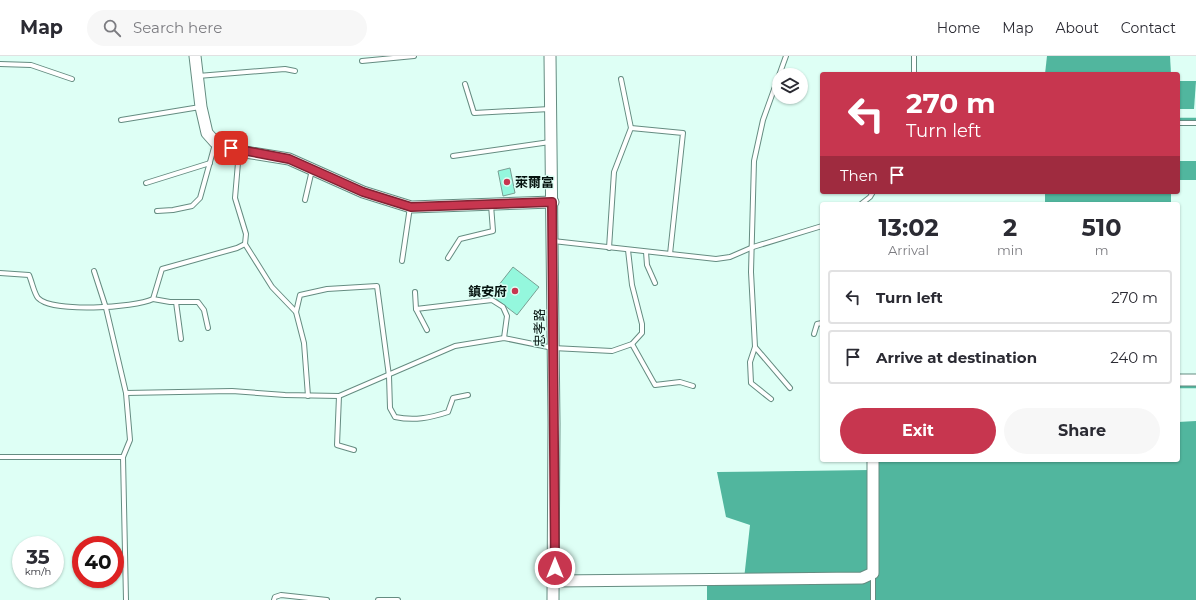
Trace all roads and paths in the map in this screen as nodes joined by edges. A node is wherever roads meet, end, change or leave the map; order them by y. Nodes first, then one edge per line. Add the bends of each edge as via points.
1 (195, 56) edge
2 (414, 56) edge
3 (549, 56) edge
4 (786, 56) edge
5 (914, 56) edge
6 (362, 61) dead end
7 (0, 64) edge
8 (296, 72) dead end
9 (914, 72) edge
10 (198, 76) junction
11 (72, 79) dead end
12 (621, 79) dead end
13 (465, 84) dead end
14 (200, 107) junction
15 (552, 109) junction
16 (121, 120) dead end
17 (1196, 123) edge
18 (1180, 124) edge
19 (631, 128) junction
20 (552, 141) junction
21 (215, 142) junction
22 (239, 151) junction
23 (453, 156) dead end
24 (210, 162) junction
25 (313, 170) junction
26 (146, 183) dead end
27 (872, 194) edge
28 (870, 197) junction
29 (305, 200) dead end
30 (552, 202) junction
31 (864, 202) edge
32 (870, 202) edge
33 (491, 204) junction
34 (411, 207) junction
35 (157, 211) dead end
36 (820, 227) edge
37 (552, 241) junction
38 (245, 244) junction
39 (753, 247) junction
40 (609, 248) junction
41 (628, 250) junction
42 (646, 252) junction
43 (670, 254) junction
44 (448, 258) dead end
45 (402, 261) dead end
46 (94, 271) dead end
47 (0, 273) edge
48 (655, 283) dead end
49 (415, 292) dead end
50 (153, 299) junction
51 (176, 302) junction
52 (106, 308) junction
53 (416, 309) junction
54 (296, 312) junction
55 (820, 323) edge
56 (208, 328) dead end
57 (427, 330) dead end
58 (814, 334) dead end
59 (504, 338) junction
60 (181, 339) dead end
61 (632, 344) junction
62 (755, 347) junction
63 (553, 348) junction
64 (389, 376) junction
65 (1180, 380) edge
66 (1196, 380) edge
67 (693, 386) dead end
68 (790, 388) dead end
69 (126, 393) junction
70 (308, 396) junction
71 (339, 396) junction
72 (468, 396) dead end
73 (771, 399) dead end
74 (354, 450) dead end
75 (0, 457) edge
76 (123, 457) junction
77 (873, 462) edge
78 (873, 573) junction
79 (555, 581) junction
80 (126, 600) edge
81 (274, 600) edge
82 (326, 600) edge
83 (378, 600) edge
84 (398, 600) edge
85 (554, 600) edge
86 (873, 600) edge

1 - 10 street
2 - 6 lane
3 - 15 street, 忠孝路
4 - 39 lane via 763,120 754,161
5 - 9 lane
7 - 11 lane via 31,65
8 - 10 lane via 285,69
10 - 14 street
12 - 19 lane
13 - 15 lane via 474,113
14 - 16 lane
14 - 21 street via 207,133
15 - 20 street, 忠孝路
17 - 18 lane
19 - 40 lane via 614,172
19 - 43 lane via 683,133
20 - 23 lane
20 - 30 street, 忠孝路
21 - 22 street
21 - 24 lane
22 - 25 street via 289,159
22 - 38 lane via 235,198 246,234
24 - 26 lane
24 - 35 lane via 200,198 192,206
25 - 29 lane
25 - 34 street via 363,192
27 - 28 lane
28 - 31 lane
28 - 32 lane
30 - 33 street
30 - 37 street, 忠孝路
33 - 34 street
33 - 44 lane via 493,232 460,240
34 - 45 lane
36 - 39 lane
37 - 40 lane
37 - 63 street, 忠孝路
38 - 50 lane via 162,269
38 - 54 lane via 272,287
39 - 43 lane via 730,257 716,259
39 - 62 lane
40 - 41 lane
41 - 42 lane
41 - 61 lane via 632,284 642,324 642,333
42 - 43 lane
42 - 48 lane via 646,265
46 - 52 lane
47 - 52 lane via 29,275 37,297 48,304
49 - 53 lane
50 - 51 lane
50 - 52 lane
51 - 56 lane via 198,302 204,310
51 - 60 lane
52 - 69 lane
53 - 57 lane
53 - 59 lane via 492,300 503,307 507,316
54 - 64 lane via 300,295 327,289 378,286
54 - 70 lane via 304,343
55 - 58 lane via 817,324
59 - 63 lane
59 - 64 lane via 455,346
61 - 63 lane via 612,351
61 - 67 lane via 655,385 680,382
62 - 68 lane
62 - 73 lane via 750,362 751,382
63 - 79 street, 忠孝路
64 - 71 lane
64 - 72 lane via 390,408 395,418 432,418 448,412 453,398
65 - 66 street
69 - 70 lane via 232,391
69 - 76 lane via 130,440
70 - 71 lane
71 - 74 lane via 337,445
75 - 76 lane
76 - 80 lane
77 - 78 street
78 - 79 street via 862,578
78 - 86 lane
79 - 85 street, 忠孝路
81 - 82 lane via 281,595
83 - 84 lane

